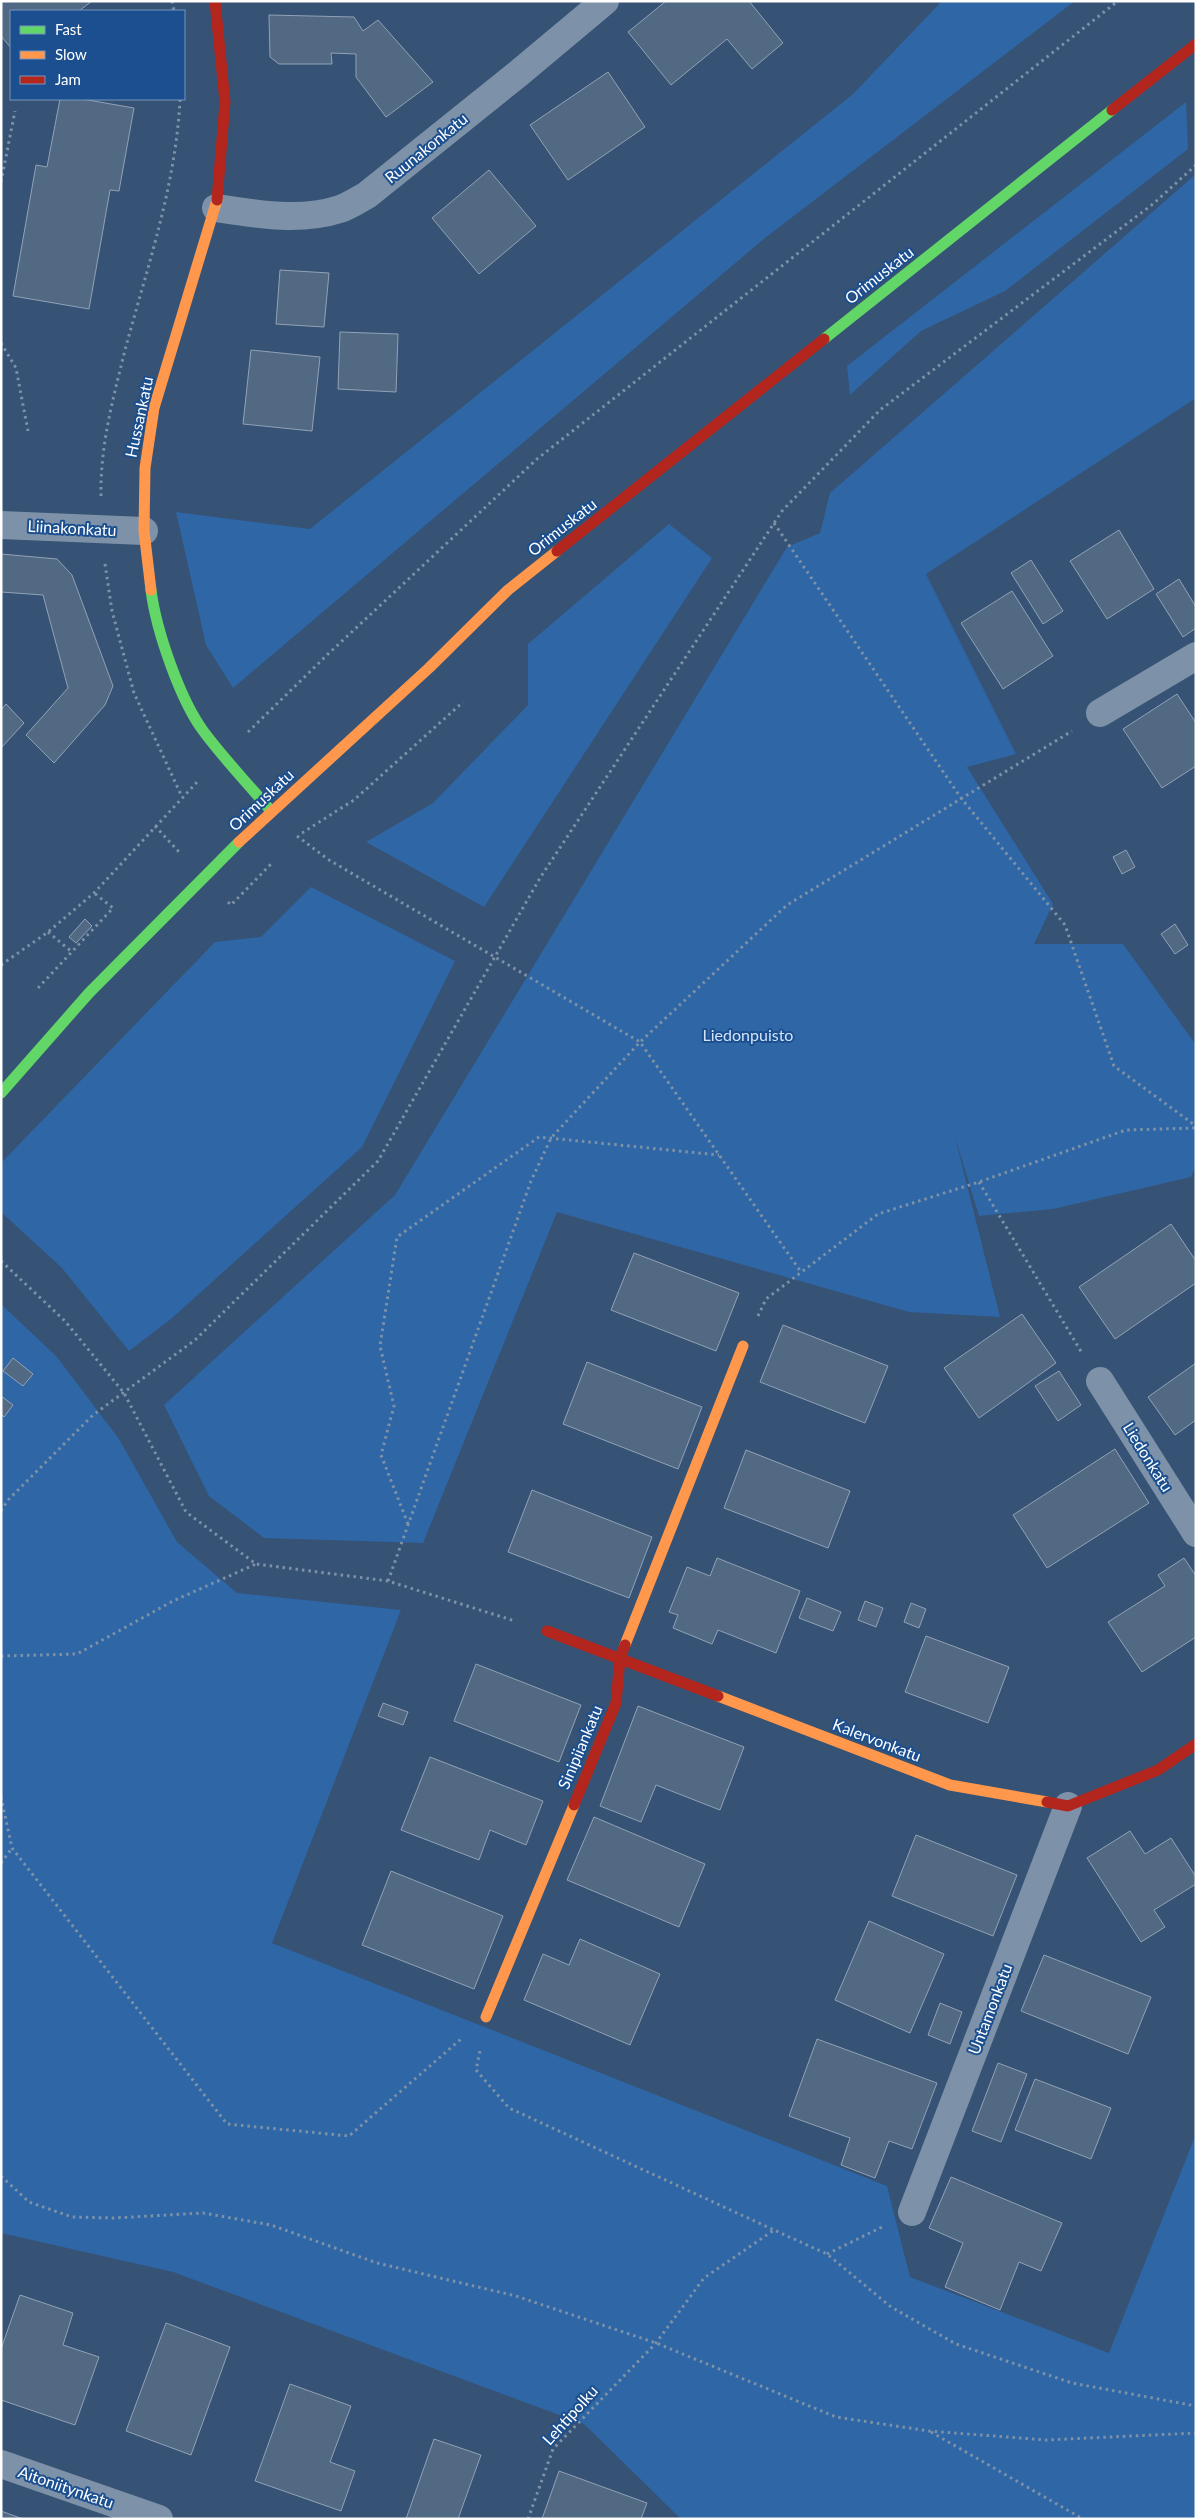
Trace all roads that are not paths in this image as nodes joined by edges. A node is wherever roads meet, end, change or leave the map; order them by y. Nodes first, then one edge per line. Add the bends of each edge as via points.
1 (215, 1) edge
2 (605, 1) edge
3 (1196, 44) edge
4 (216, 208) junction
5 (1, 524) edge
6 (144, 531) junction
7 (1196, 656) edge
8 (1100, 714) road end
9 (271, 811) junction
10 (1, 1094) edge
11 (743, 1346) road end
12 (1100, 1381) road end
13 (1196, 1533) edge
14 (547, 1631) road end
15 (620, 1658) junction
16 (1196, 1744) edge
17 (1068, 1806) junction
18 (486, 2017) road end
19 (912, 2212) road end
20 (1, 2464) edge
21 (159, 2519) edge

1 - 4 street, Hussankatu via 225,102
2 - 4 street, Ruunakonkatu via 367,195 322,214 262,214
3 - 9 street, Orimuskatu via 508,590 429,668
4 - 6 street, Hussankatu via 154,408 145,468
5 - 6 street, Liinakonkatu
6 - 9 street, Hussankatu via 153,605 179,687 202,731
7 - 8 street
9 - 10 street, Orimuskatu via 89,993
11 - 15 street, Sinipiiankatu
12 - 13 street, Liedonkatu
14 - 15 street, Kalervonkatu
15 - 17 street, Kalervonkatu via 950,1785
15 - 18 street, Sinipiiankatu via 616,1703
16 - 17 street via 1158,1770
17 - 19 street, Untamonkatu
20 - 21 street, Aitoniitynkatu

